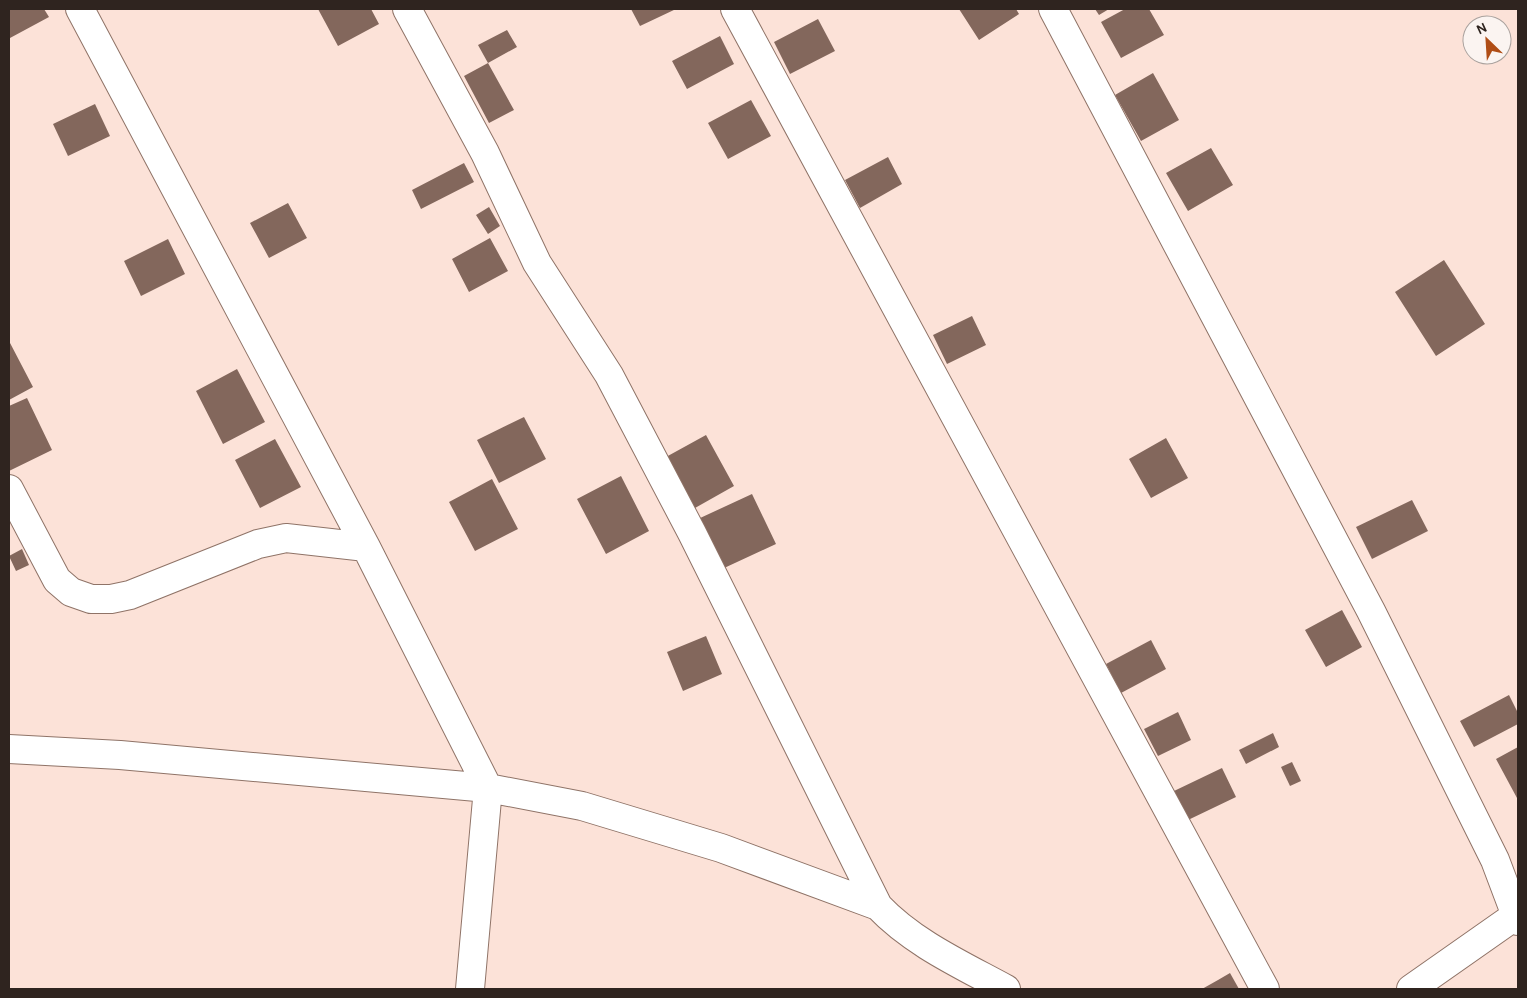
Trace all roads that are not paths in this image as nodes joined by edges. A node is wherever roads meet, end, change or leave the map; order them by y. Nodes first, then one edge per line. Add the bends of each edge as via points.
1 (80, 9) edge
2 (407, 9) edge
3 (734, 9) edge
4 (1053, 9) edge
5 (9, 490) edge
6 (366, 547) junction
7 (9, 749) edge
8 (488, 788) junction
9 (878, 906) junction
10 (1517, 919) edge
11 (470, 989) edge
12 (1006, 989) edge
13 (1265, 989) edge
14 (1411, 989) edge

1 - 6 street
2 - 9 street via 485,153 537,264 609,375 692,533
3 - 13 street
4 - 10 street via 1371,612 1491,852
5 - 6 street via 57,580 71,592 91,599 130,595 258,544 286,538
6 - 8 street
7 - 8 street via 120,755
8 - 9 street via 600,812 720,848
8 - 11 street
9 - 12 street via 895,924
10 - 14 street

